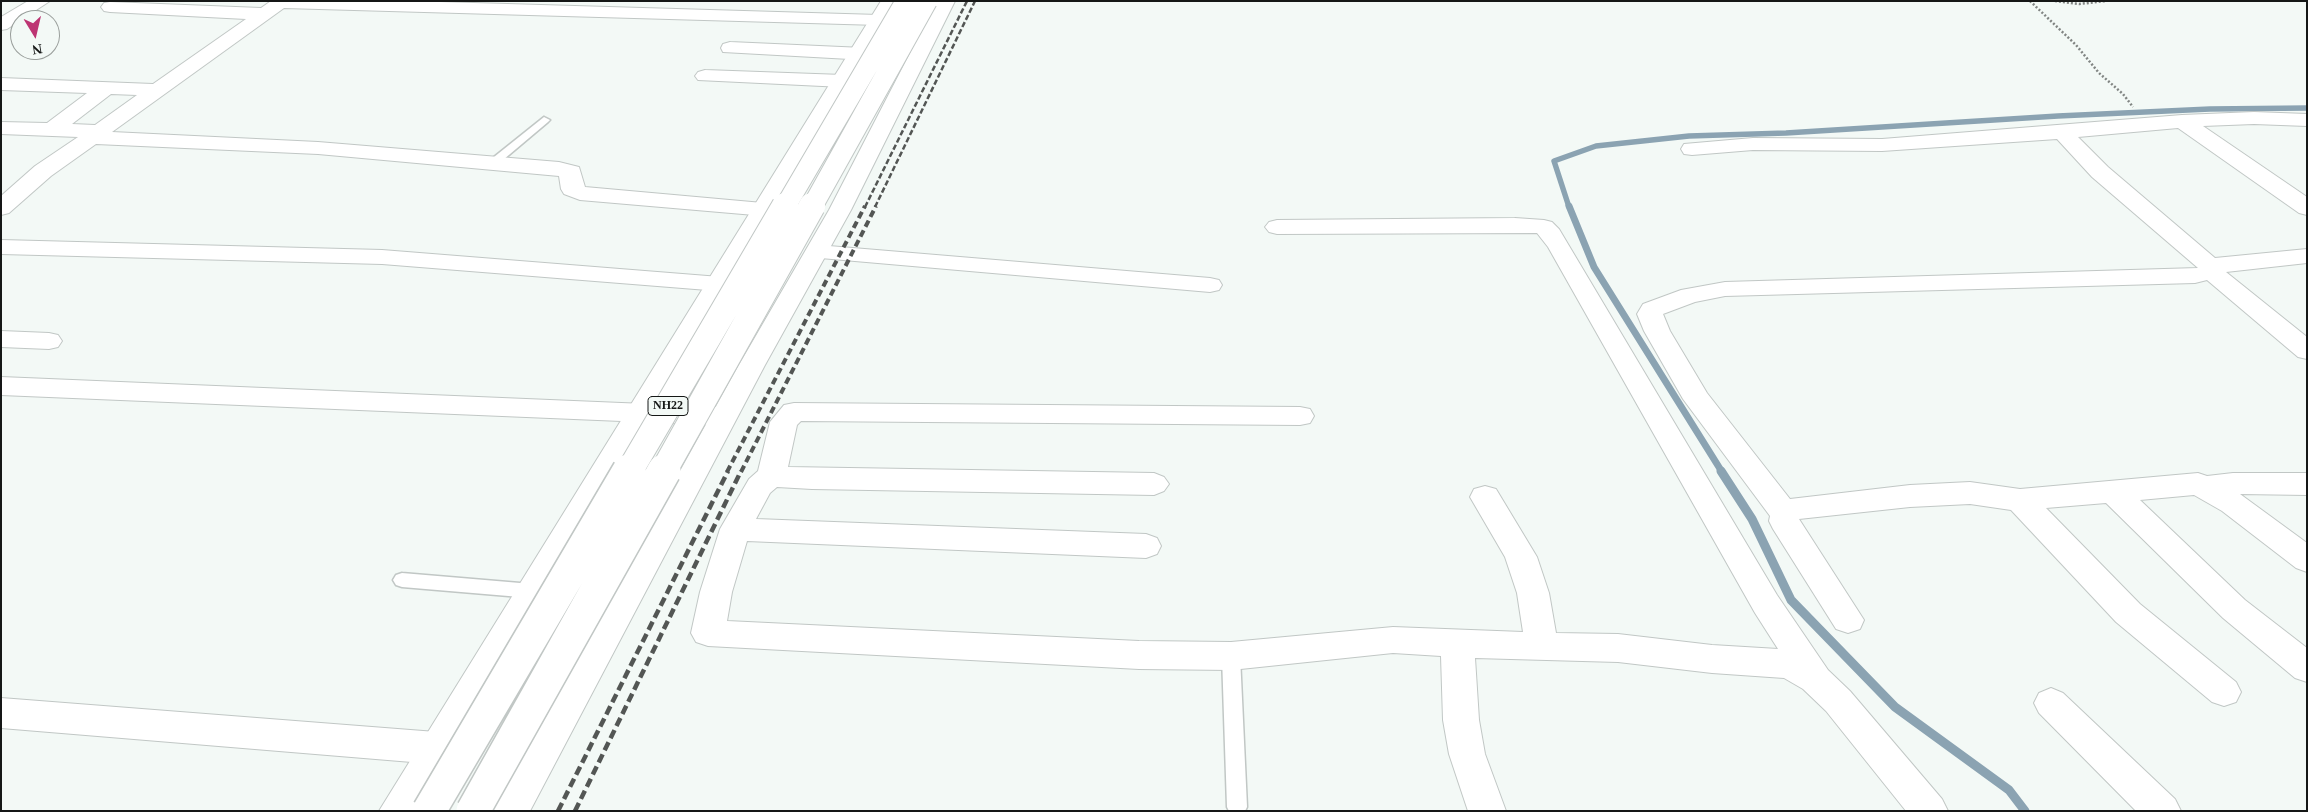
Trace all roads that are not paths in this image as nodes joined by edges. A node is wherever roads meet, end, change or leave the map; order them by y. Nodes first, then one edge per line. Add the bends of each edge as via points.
1 (42, 1) edge
2 (906, 1) edge
3 (927, 1) edge
4 (946, 1) edge
5 (367, 4) edge
6 (276, 6) edge
7 (110, 7) dead end
8 (614, 7) edge
9 (885, 10) edge
10 (1, 24) edge
11 (730, 48) dead end
12 (859, 54) junction
13 (918, 56) junction
14 (705, 76) dead end
15 (843, 81) junction
16 (1, 84) edge
17 (107, 88) junction
18 (158, 90) junction
19 (544, 120) dead end
20 (2307, 120) edge
21 (2182, 121) junction
22 (1, 128) edge
23 (51, 130) junction
24 (2062, 132) junction
25 (96, 134) junction
26 (1692, 149) dead end
27 (493, 163) junction
28 (1, 208) edge
29 (2307, 208) edge
30 (766, 209) junction
31 (1277, 227) dead end
32 (1, 247) edge
33 (817, 252) junction
34 (2307, 256) edge
35 (2211, 269) junction
36 (720, 284) junction
37 (1210, 285) dead end
38 (1, 339) edge
39 (49, 341) dead end
40 (2307, 351) edge
41 (1, 386) edge
42 (641, 412) junction
43 (1300, 416) dead end
44 (724, 417) junction
45 (793, 478) junction
46 (1154, 484) dead end
47 (2307, 484) edge
48 (2206, 486) junction
49 (2114, 493) junction
50 (1484, 497) dead end
51 (2020, 500) junction
52 (1786, 514) junction
53 (735, 530) junction
54 (1146, 546) dead end
55 (2307, 560) edge
56 (402, 580) dead end
57 (532, 591) junction
58 (1848, 620) dead end
59 (1456, 644) junction
60 (1541, 645) junction
61 (1231, 656) junction
62 (2307, 668) edge
63 (1816, 679) junction
64 (2224, 692) dead end
65 (2051, 703) dead end
66 (1, 713) edge
67 (436, 748) junction
68 (1237, 807) dead end
69 (398, 811) edge
70 (429, 811) edge
71 (473, 811) edge
72 (510, 811) edge
73 (1487, 811) edge
74 (1928, 811) edge
75 (2162, 811) edge

1 - 10 main road
2 - 70 main road, NH22, bridge
3 - 71 main road, NH22, bridge
4 - 13 main road
5 - 6 main road
5 - 8 main road
6 - 7 main road
6 - 18 main road
8 - 9 main road
9 - 12 main road
11 - 12 main road
12 - 13 main road
12 - 15 main road
13 - 33 main road
14 - 15 main road
15 - 30 main road
16 - 17 main road
17 - 18 main road
17 - 23 main road
18 - 25 main road
19 - 27 lane
20 - 21 main road
21 - 24 main road
21 - 29 main road
22 - 23 main road
23 - 25 main road
24 - 26 main road via 1882,145 1753,144
24 - 35 main road via 2106,178
25 - 27 main road
25 - 28 main road via 43,171
27 - 30 main road via 580,169 572,189 580,193
30 - 36 main road
31 - 63 main road via 1544,227 1560,247 1766,604
32 - 36 main road via 382,257
33 - 37 main road
33 - 44 main road
34 - 35 main road
35 - 40 main road
35 - 52 main road via 2195,276 1725,289 1690,294 1658,305 1652,309 1652,320 1697,399
36 - 42 main road
38 - 39 main road
41 - 42 main road via 479,408
42 - 44 main road
42 - 57 main road
43 - 45 main road via 794,412 784,422
44 - 72 main road
45 - 46 main road
45 - 53 main road via 759,486
47 - 48 main road
48 - 49 main road via 2189,483
48 - 55 main road
49 - 51 main road
49 - 62 main road via 2234,609
50 - 60 main road via 1521,557 1533,593
51 - 52 main road via 1970,493 1910,496 1810,506 1793,509
51 - 64 main road via 2128,613
52 - 58 main road via 1784,521 1788,529
53 - 54 main road
53 - 61 main road via 716,592 708,633 1139,655
56 - 57 lane
57 - 67 main road
59 - 60 main road
59 - 61 main road via 1383,640
59 - 73 main road via 1461,720 1467,754
60 - 63 main road via 1618,648 1761,661 1785,664
61 - 68 lane
63 - 74 main road via 1838,701
65 - 75 main road
66 - 67 main road
67 - 69 main road

